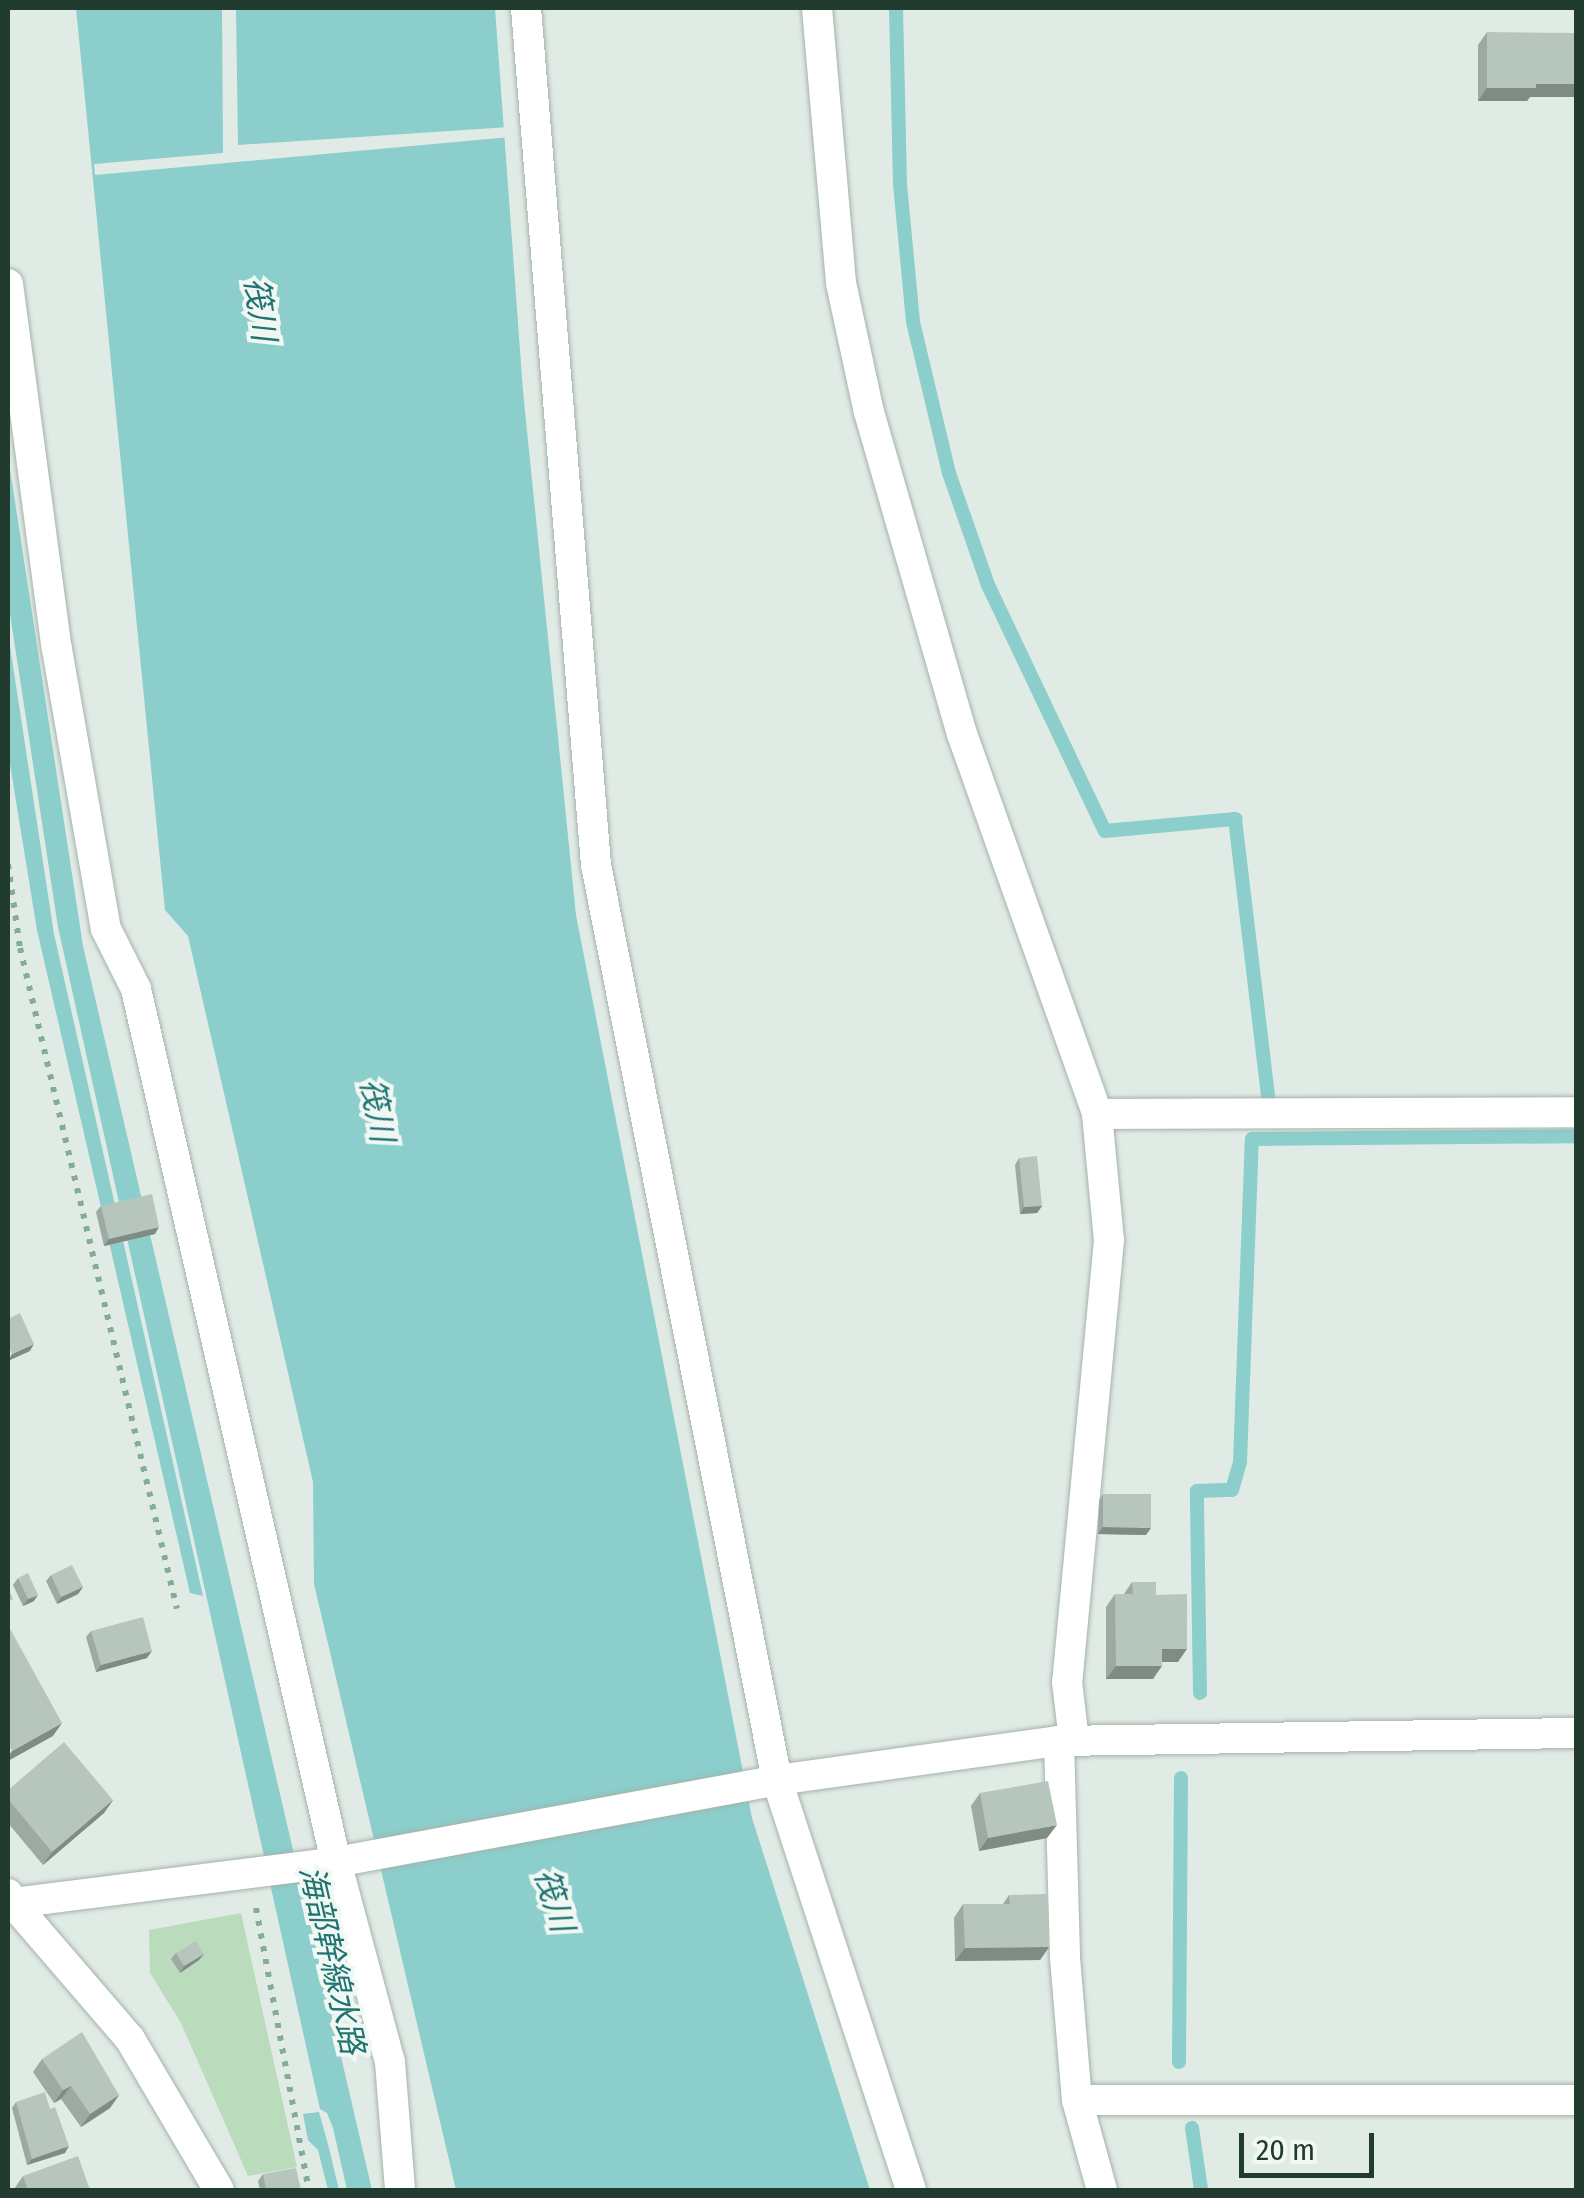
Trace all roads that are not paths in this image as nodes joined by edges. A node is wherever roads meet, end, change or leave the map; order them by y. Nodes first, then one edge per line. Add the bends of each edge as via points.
1 (526, 8) edge
2 (817, 8) edge
3 (8, 284) edge
4 (1576, 1112) edge
5 (1097, 1114) junction
6 (1576, 1733) edge
7 (1067, 1740) junction
8 (777, 1780) junction
9 (325, 1863) junction
10 (9, 1900) edge
11 (1077, 2100) junction
12 (1576, 2100) edge
13 (219, 2190) edge
14 (400, 2190) edge
15 (911, 2190) edge
16 (1102, 2190) edge

1 - 8 street via 596,865
2 - 5 street via 841,283 869,412 962,734
3 - 9 street via 58,648 106,928 136,990
4 - 5 street
5 - 7 street via 1109,1240
6 - 7 street
7 - 8 street
7 - 11 street via 1065,1958
8 - 9 street
8 - 15 street
9 - 10 street
9 - 14 street via 390,2062
10 - 13 street via 130,2039
11 - 12 street
11 - 16 street

